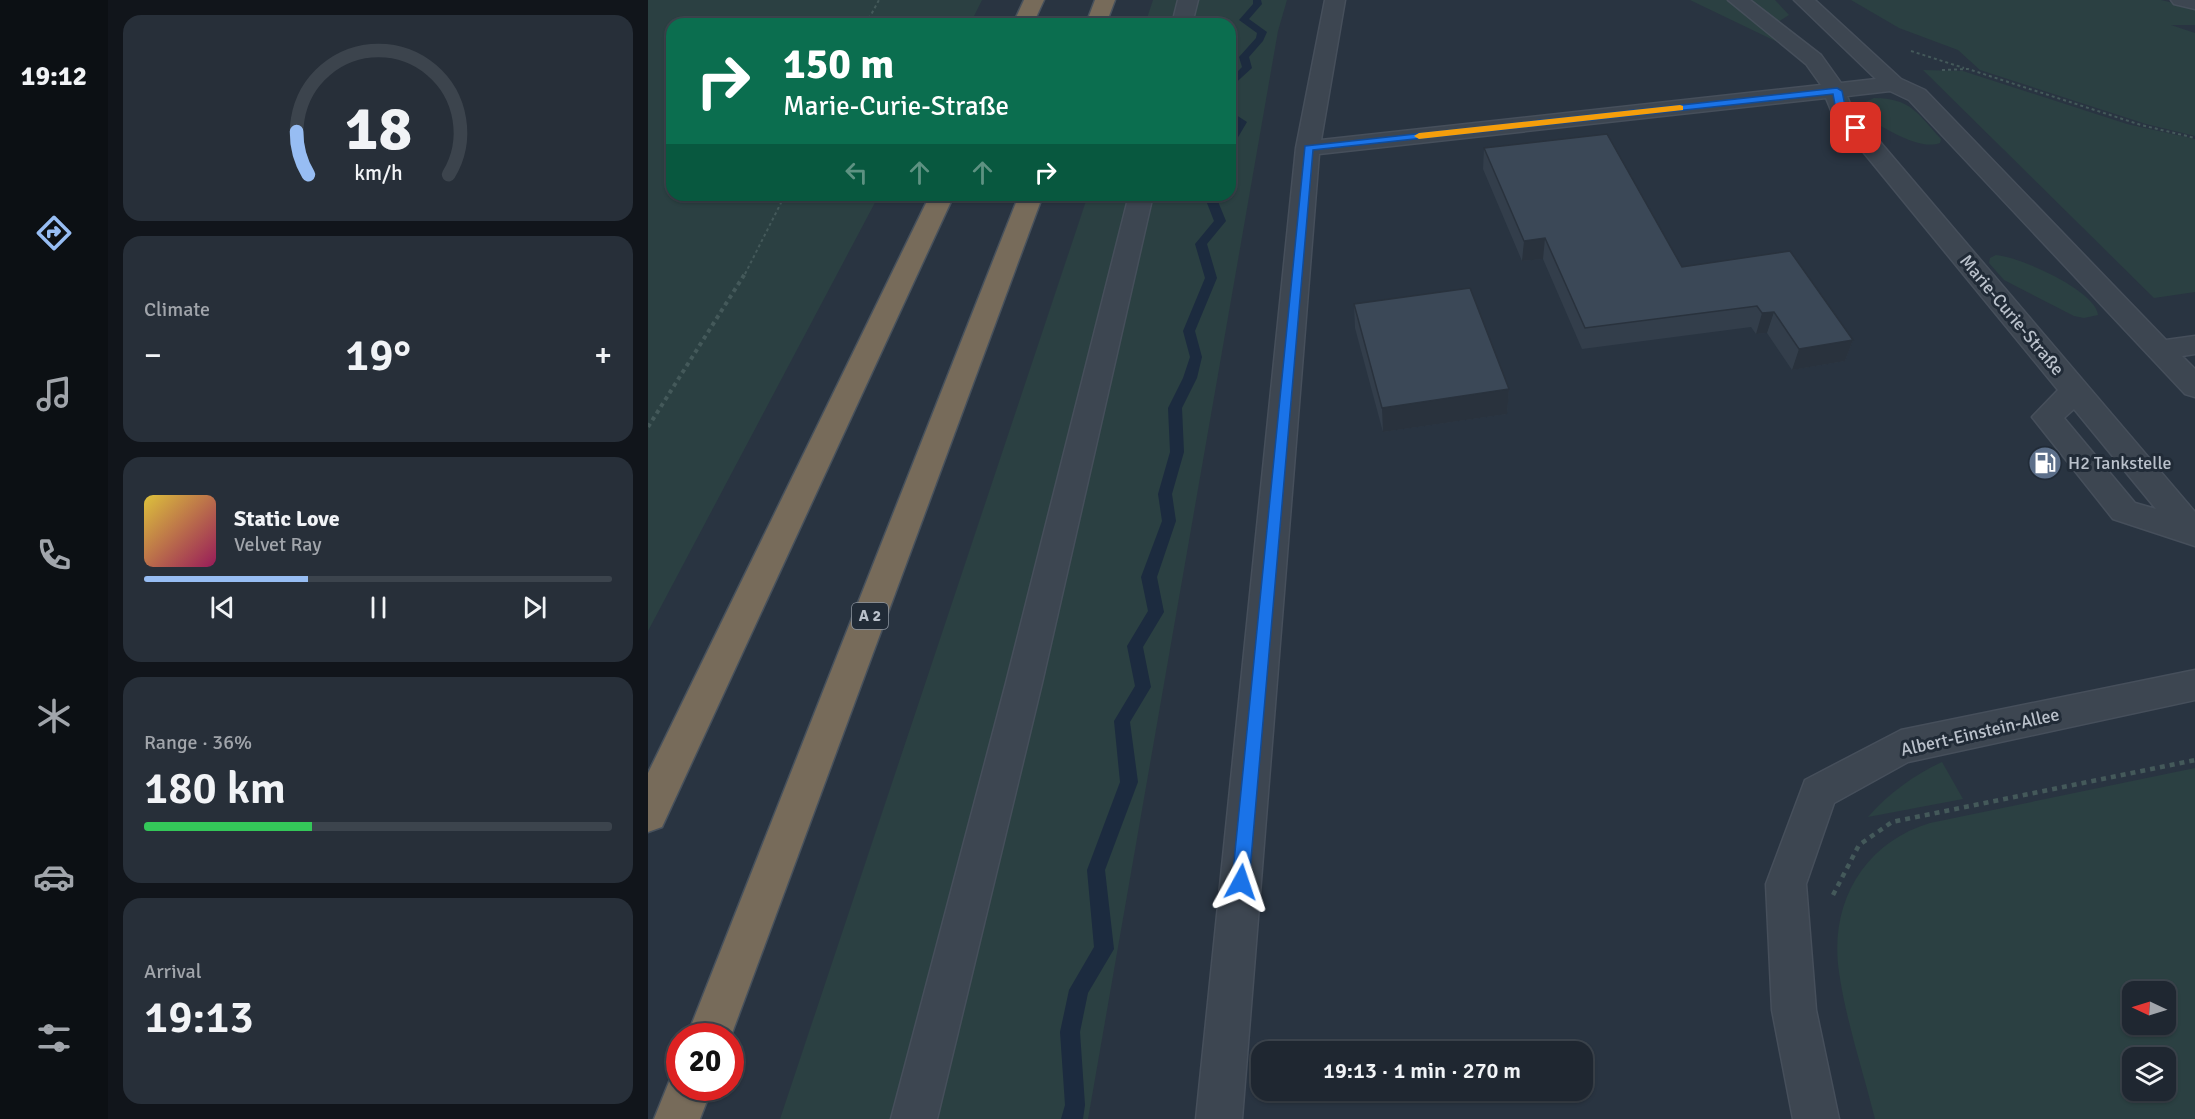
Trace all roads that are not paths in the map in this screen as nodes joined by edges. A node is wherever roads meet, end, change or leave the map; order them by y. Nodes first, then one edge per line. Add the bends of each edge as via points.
1 (1034, 0) edge
2 (1105, 0) edge
3 (1188, 0) edge
4 (1335, 0) edge
5 (1738, 0) edge
6 (1804, 0) edge
7 (2181, 0) edge
8 (2195, 3) edge
9 (1026, 18) edge
10 (1098, 18) edge
11 (1184, 18) edge
12 (1893, 84) junction
13 (1837, 91) junction
14 (1308, 148) junction
15 (939, 201) edge
16 (1029, 201) edge
17 (1140, 201) edge
18 (2195, 345) edge
19 (2161, 350) junction
20 (2195, 387) edge
21 (2195, 534) edge
22 (2195, 685) edge
23 (648, 814) edge
24 (714, 1023) edge
25 (684, 1101) edge
26 (677, 1119) edge
27 (914, 1119) edge
28 (1219, 1119) edge
29 (1816, 1119) edge

1 - 9 highway
2 - 10 highway
3 - 11 street
4 - 14 street
5 - 13 street, Marie-Curie-Straße via 1808,52
6 - 12 street
7 - 8 street
12 - 13 street
12 - 19 street via 1917,95
13 - 14 street
13 - 21 street, Marie-Curie-Straße via 1841,110 2075,391 2048,417 2124,511
14 - 28 street
15 - 23 highway
16 - 24 highway, A 2
17 - 27 street
18 - 19 street
19 - 20 street
22 - 29 street, Albert-Einstein-Allee via 1901,747 1819,792 1786,884 1794,1010
25 - 26 highway

